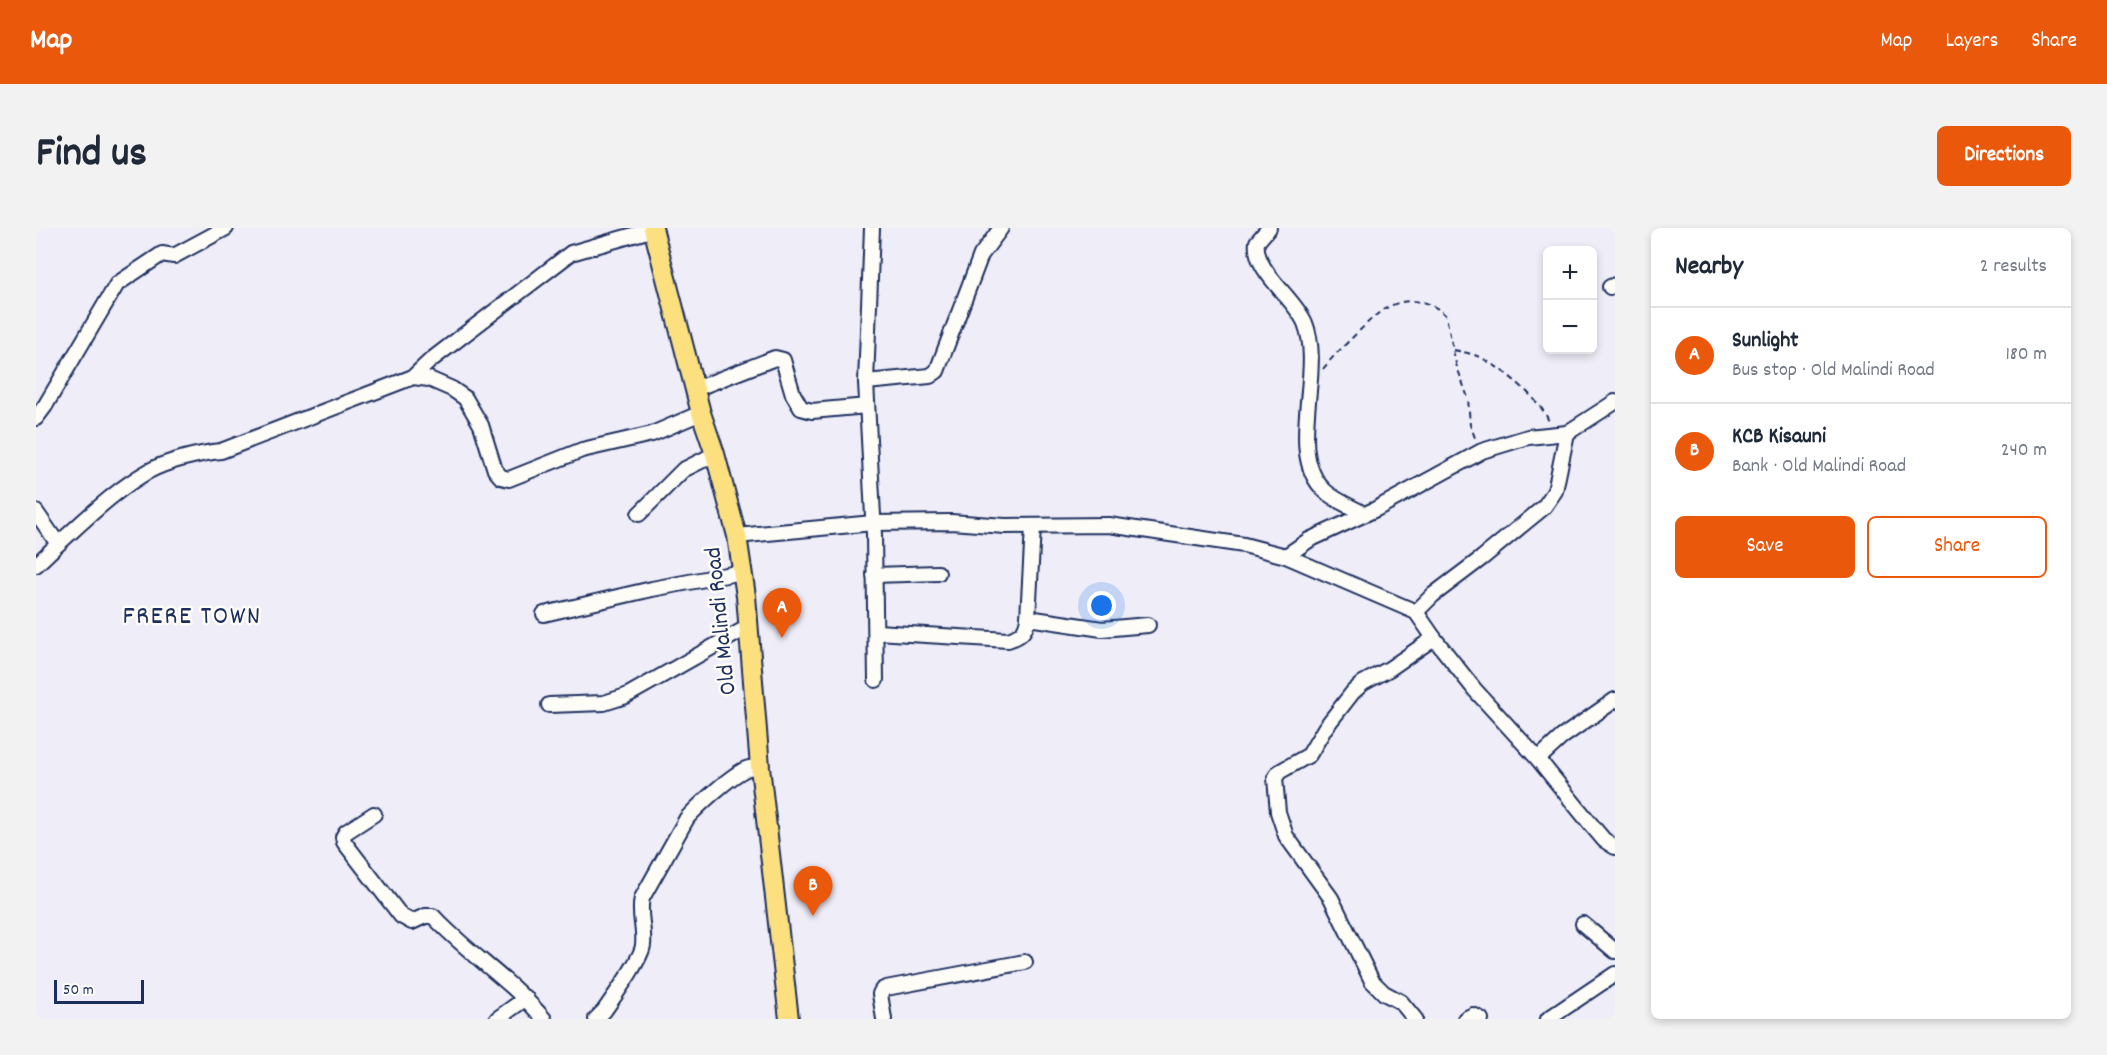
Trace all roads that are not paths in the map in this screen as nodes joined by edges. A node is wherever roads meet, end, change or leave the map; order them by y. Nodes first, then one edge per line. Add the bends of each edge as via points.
1 (226, 228) edge
2 (653, 228) edge
3 (872, 228) edge
4 (1000, 228) edge
5 (1269, 228) edge
6 (413, 377) junction
7 (866, 382) junction
8 (695, 389) junction
9 (1615, 402) edge
10 (867, 406) junction
11 (701, 413) junction
12 (36, 418) edge
13 (1567, 433) junction
14 (715, 454) junction
15 (36, 512) edge
16 (639, 514) dead end
17 (1364, 514) junction
18 (873, 523) junction
19 (1032, 527) junction
20 (737, 536) junction
21 (58, 544) junction
22 (1286, 556) junction
23 (36, 566) edge
24 (742, 572) junction
25 (938, 573) dead end
26 (873, 575) junction
27 (1416, 612) junction
28 (543, 614) dead end
29 (1028, 618) junction
30 (1148, 625) dead end
31 (748, 627) junction
32 (877, 632) junction
33 (1434, 638) junction
34 (876, 680) dead end
35 (1615, 700) edge
36 (549, 705) dead end
37 (1538, 759) junction
38 (760, 767) junction
39 (374, 814) dead end
40 (1615, 847) edge
41 (1583, 924) dead end
42 (1615, 951) edge
43 (1025, 962) dead end
44 (1615, 974) edge
45 (526, 998) junction
46 (497, 1019) edge
47 (543, 1019) edge
48 (596, 1019) edge
49 (789, 1019) edge
50 (884, 1019) edge
51 (1415, 1019) edge
52 (1465, 1019) edge
53 (1481, 1019) edge
54 (1548, 1019) edge

1 - 12 street via 174,256 162,254 117,284
2 - 6 street via 571,253
2 - 8 main road, Old Malindi Road
3 - 7 street
4 - 7 street via 981,255 937,371 930,376
5 - 17 street via 1257,242 1257,256 1301,315 1310,339 1312,373 1306,429 1311,467 1325,491
6 - 11 street via 436,382 465,398 481,426 495,470 509,479 582,450 652,434
6 - 21 street via 221,451 150,470 112,496
7 - 10 street
8 - 10 street via 775,358 783,360 801,408 812,411
8 - 11 main road, Old Malindi Road
9 - 13 street
10 - 18 street
11 - 14 main road, Old Malindi Road
13 - 17 street via 1510,440 1482,451
13 - 27 street via 1555,491 1544,507
14 - 16 street via 683,471
14 - 20 main road, Old Malindi Road
15 - 21 street
17 - 22 street via 1309,540
18 - 19 street
18 - 20 street
18 - 26 street
19 - 22 street via 1125,526 1244,545
19 - 29 street
20 - 24 main road, Old Malindi Road
21 - 23 street
22 - 27 street
24 - 28 street
24 - 31 main road, Old Malindi Road
25 - 26 street
26 - 32 street
27 - 33 street
29 - 30 street via 1102,629
29 - 32 street via 1022,634 1008,640
31 - 36 street via 626,696 604,703
31 - 38 main road, Old Malindi Road
32 - 34 street
33 - 37 street
33 - 51 street via 1363,683 1325,728 1309,755 1275,778 1278,812 1291,844 1331,898 1372,981 1401,1002
35 - 37 street
37 - 40 street via 1604,840
38 - 48 street via 738,774 687,818 642,898 642,950
38 - 49 main road, Old Malindi Road
39 - 45 street via 346,832 344,842 401,916 412,922 433,916
41 - 42 street
43 - 50 street via 886,988 880,994
44 - 54 street
45 - 46 street
45 - 47 street
52 - 53 street

